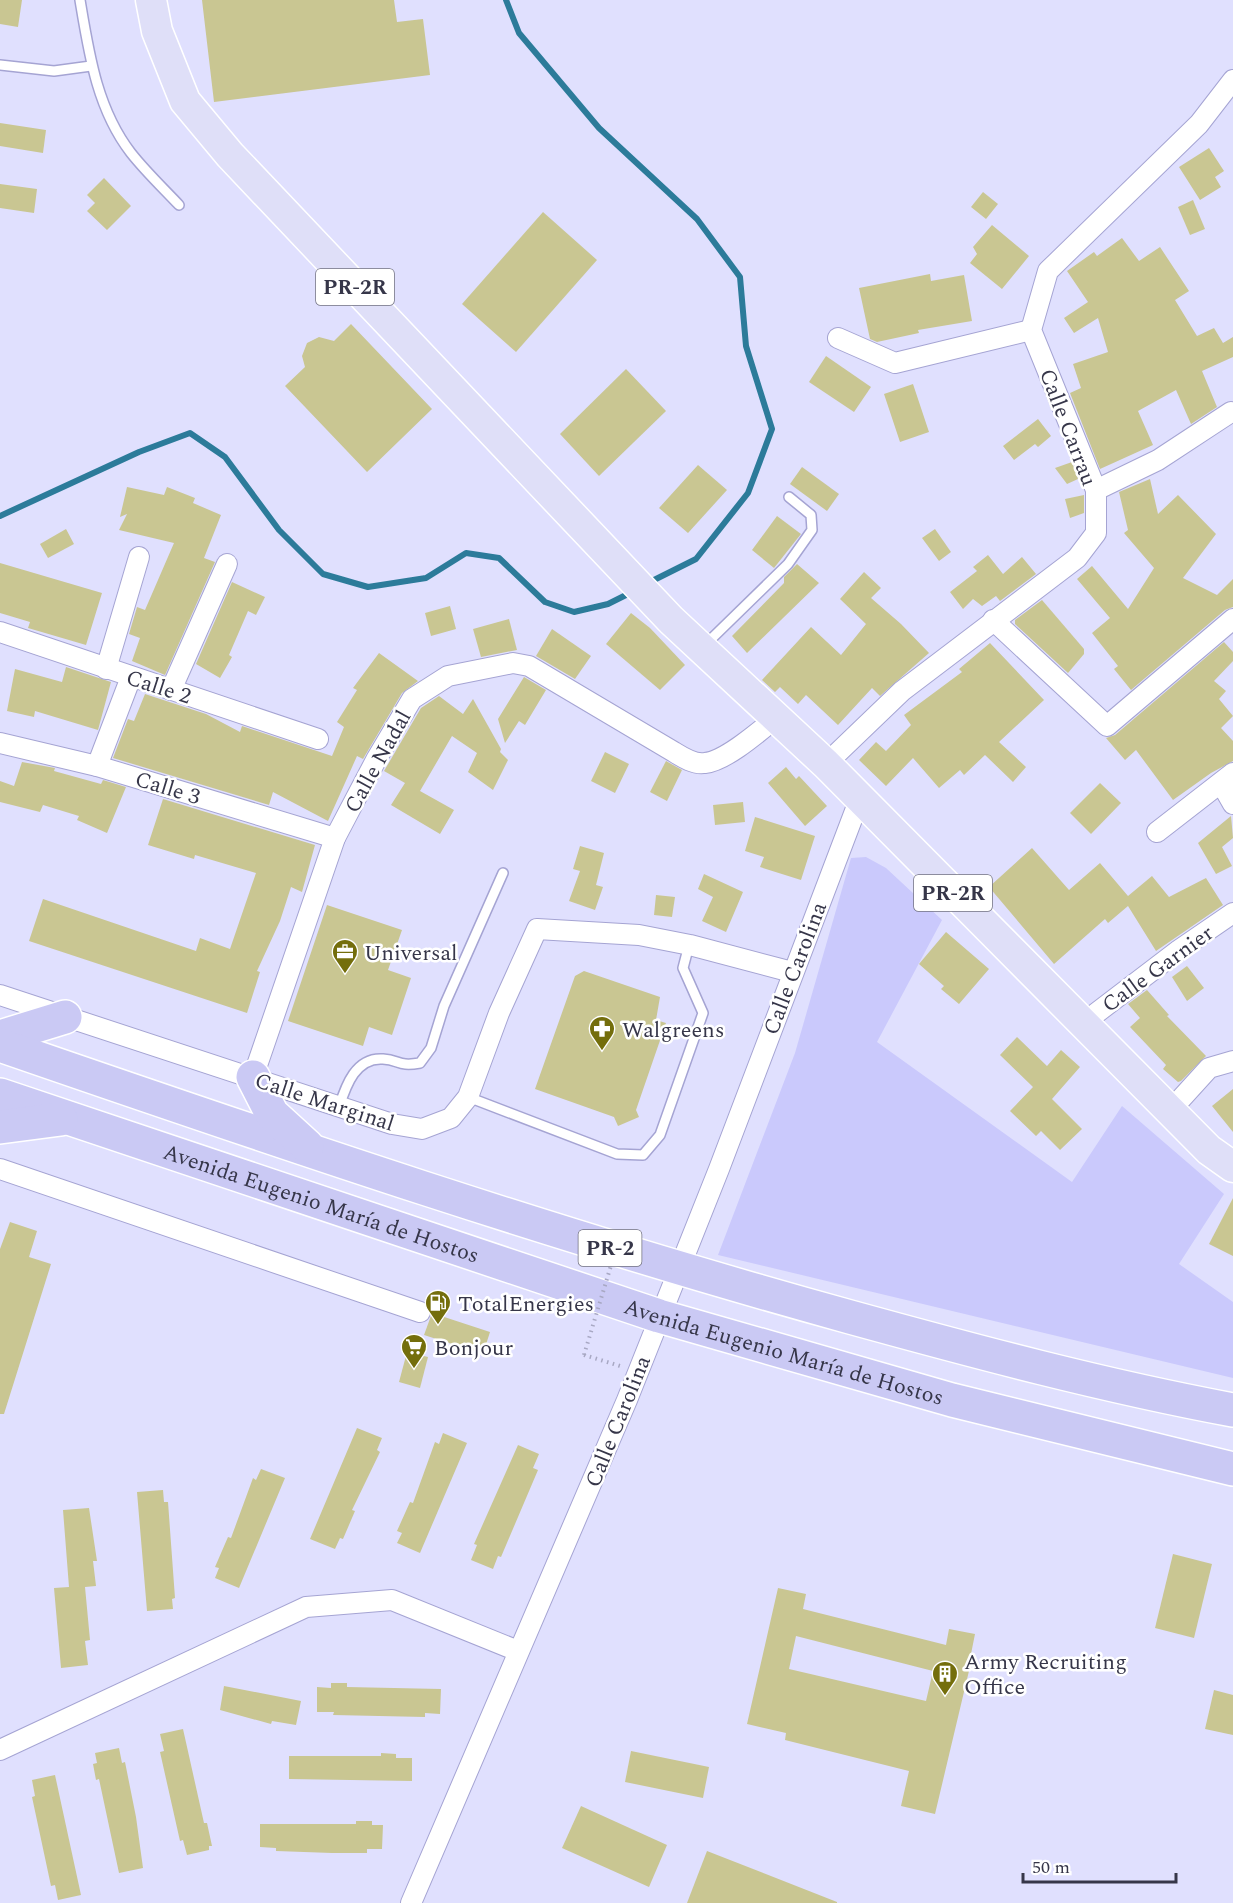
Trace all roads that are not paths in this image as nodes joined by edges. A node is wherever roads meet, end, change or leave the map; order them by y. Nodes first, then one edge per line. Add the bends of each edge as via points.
1 (80, 0) edge
2 (151, 0) edge
3 (0, 65) edge
4 (91, 66) junction
5 (1233, 80) edge
6 (179, 205) dead end
7 (1031, 330) junction
8 (838, 338) dead end
9 (1231, 412) dead end
10 (1096, 490) junction
11 (789, 496) dead end
12 (139, 556) dead end
13 (227, 564) dead end
14 (993, 620) junction
15 (1233, 620) edge
16 (0, 632) edge
17 (702, 649) junction
18 (106, 669) junction
19 (131, 677) junction
20 (171, 690) junction
21 (777, 717) junction
22 (318, 739) dead end
23 (0, 743) edge
24 (826, 764) junction
25 (97, 766) junction
26 (1227, 778) edge
27 (860, 798) junction
28 (1233, 804) edge
29 (1157, 832) dead end
30 (335, 838) junction
31 (503, 873) dead end
32 (1233, 913) edge
33 (690, 945) junction
34 (792, 972) junction
35 (0, 995) edge
36 (65, 1017) junction
37 (1082, 1024) junction
38 (0, 1037) edge
39 (0, 1045) edge
40 (1233, 1061) edge
41 (253, 1077) junction
42 (0, 1095) edge
43 (468, 1097) junction
44 (339, 1107) junction
45 (1169, 1112) junction
46 (70, 1118) junction
47 (0, 1127) edge
48 (318, 1155) junction
49 (1233, 1167) edge
50 (0, 1170) edge
51 (678, 1270) junction
52 (420, 1312) dead end
53 (659, 1316) junction
54 (1233, 1410) edge
55 (1233, 1469) edge
56 (518, 1651) junction
57 (0, 1749) edge
58 (411, 1903) edge

1 - 4 lane
2 - 17 main road, PR-2R via 157,31 185,101 230,155
3 - 4 lane via 54,71
4 - 6 lane via 104,105 131,153
5 - 7 street via 1199,124 1048,271
7 - 8 street via 895,363
7 - 10 street, Calle Carrau
9 - 10 street via 1158,460
10 - 14 street, Calle Carrau via 1096,533 1077,558
11 - 17 lane via 814,521 804,545
12 - 18 street
13 - 20 street
14 - 15 street via 1107,726
14 - 24 street, Calle Carrau via 902,691
16 - 18 street, Calle 2
17 - 21 main road, PR-2R
18 - 19 street, Calle 2
19 - 20 street, Calle 2
19 - 25 street
20 - 22 street, Calle 2
21 - 24 main road, PR-2R
21 - 30 street, Calle Nadal via 737,748 705,763 674,752 529,666 513,663 448,676 412,699
23 - 25 street, Calle 3
24 - 27 main road, PR-2R
25 - 30 street, Calle 3
26 - 28 street
26 - 29 street
27 - 34 street, Calle Carolina
27 - 37 main road, PR-2R
30 - 41 street, Calle Nadal
31 - 44 lane via 444,1006 430,1048 420,1063 404,1066 384,1059 363,1064 347,1082
32 - 37 street, Calle Garnier
33 - 34 street
33 - 43 street, Calle Marginal via 639,935 537,929 499,1013
33 - 43 lane via 683,968 703,1013 660,1135 643,1155 617,1154
34 - 51 street, Calle Carolina
35 - 36 street, Calle Marginal
36 - 38 highway
36 - 41 street, Calle Marginal
37 - 45 main road, PR-2R
39 - 48 highway, Avenida Eugenio María de Hostos / PR-2
40 - 45 street via 1209,1068
41 - 44 street, Calle Marginal
41 - 48 highway via 272,1114
42 - 46 highway, Avenida Eugenio María de Hostos / PR-2
43 - 44 street, Calle Marginal via 452,1118 422,1129
45 - 49 main road, PR-2R
46 - 47 highway
46 - 53 highway, Avenida Eugenio María de Hostos / PR-2
48 - 51 highway, Avenida Eugenio María de Hostos / PR-2
50 - 52 street
51 - 53 street, Calle Carolina
51 - 54 highway, Avenida Eugenio María de Hostos / PR-2 via 993,1356
53 - 55 highway, Avenida Eugenio María de Hostos / PR-2 via 952,1400
53 - 56 street, Calle Carolina via 627,1400
56 - 57 street via 392,1600 306,1607
56 - 58 street, Calle Carolina

